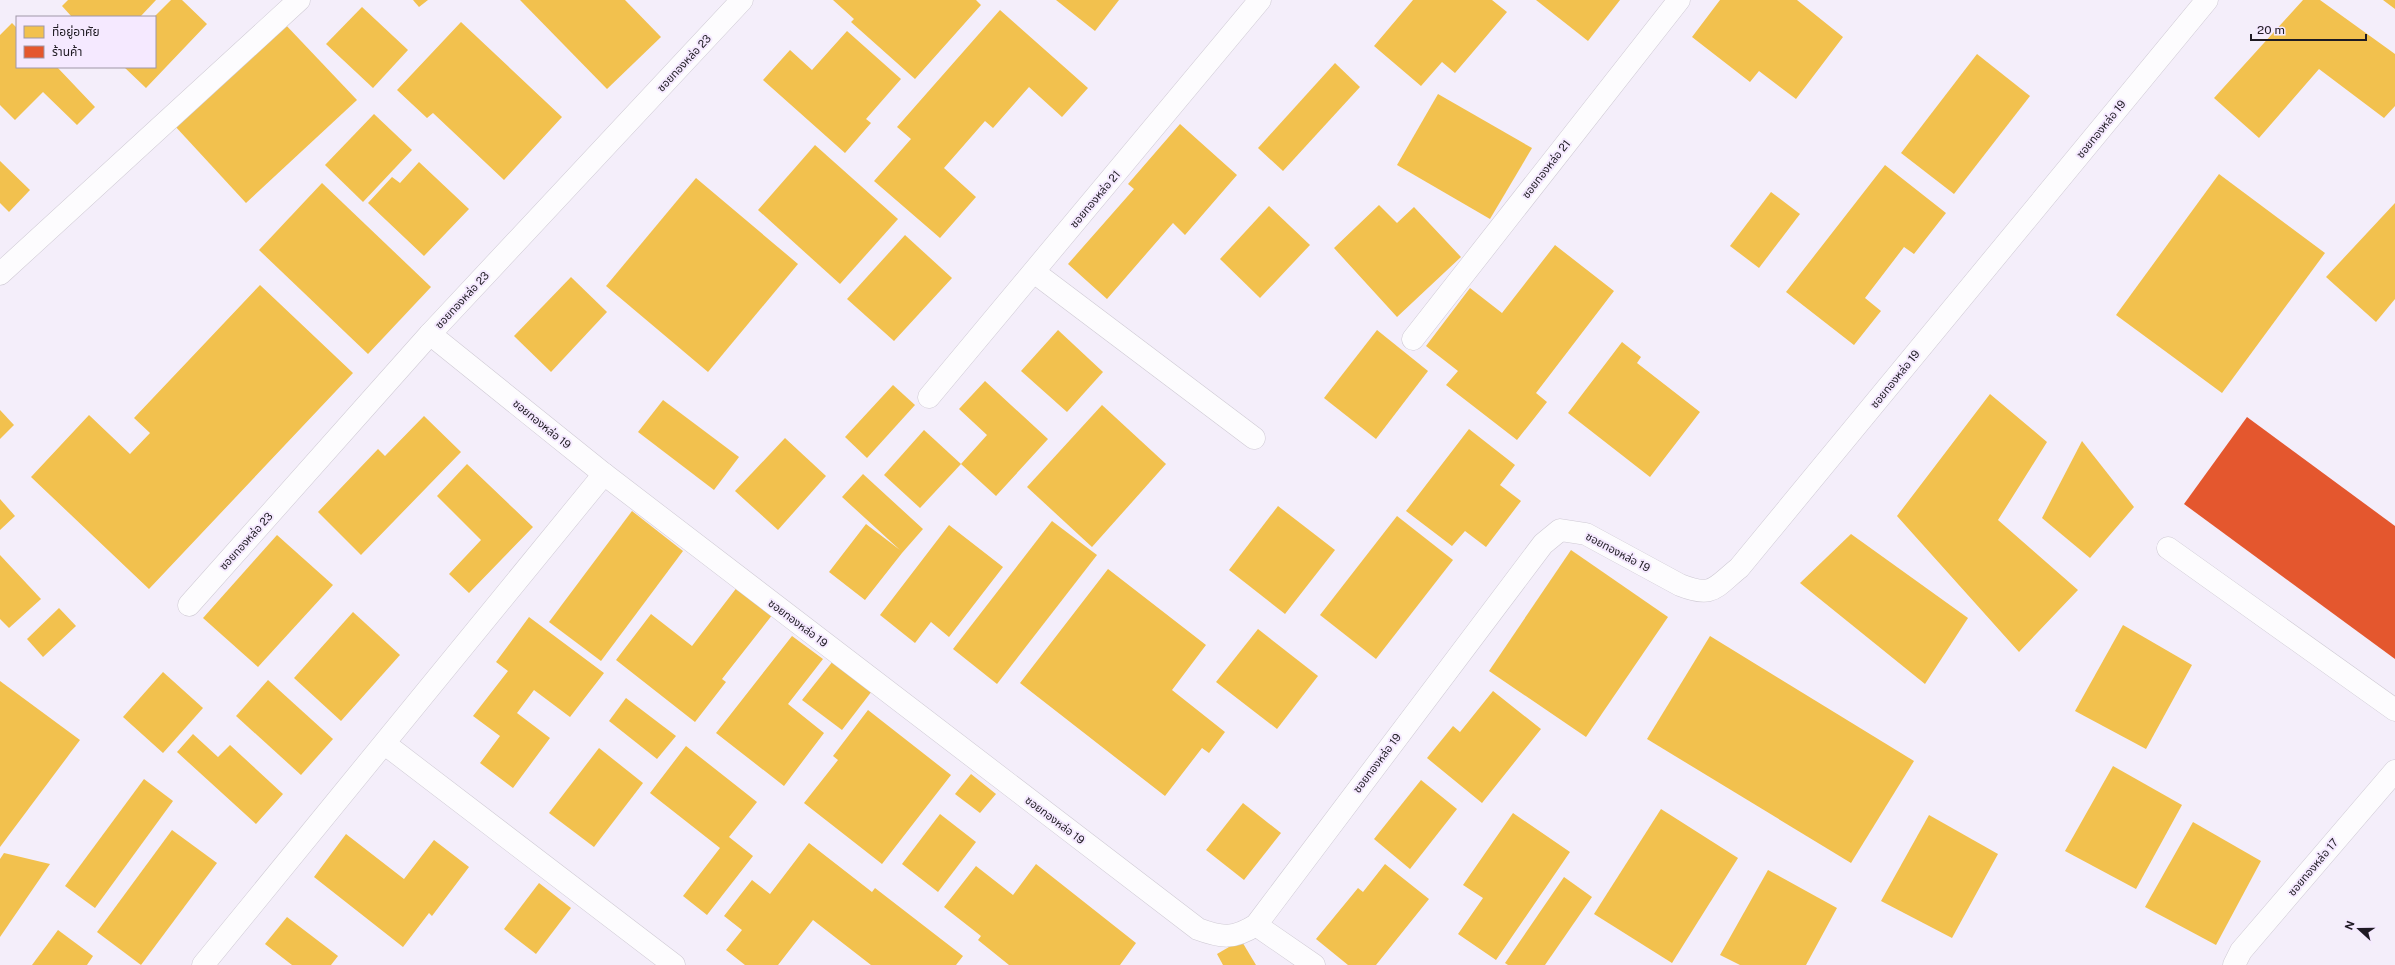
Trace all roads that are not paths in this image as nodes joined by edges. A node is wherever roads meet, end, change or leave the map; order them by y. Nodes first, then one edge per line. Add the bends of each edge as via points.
1 (299, 0) edge
2 (742, 0) edge
3 (1260, 0) edge
4 (1679, 0) edge
5 (2207, 0) edge
6 (1034, 272) junction
7 (0, 274) edge
8 (430, 334) junction
9 (1413, 339) dead end
10 (929, 397) dead end
11 (1254, 438) dead end
12 (604, 474) junction
13 (2168, 548) dead end
14 (189, 605) dead end
15 (2395, 710) edge
16 (385, 744) junction
17 (2395, 770) edge
18 (1256, 925) junction
19 (203, 965) edge
20 (674, 965) edge
21 (1314, 965) edge
22 (2234, 965) edge

1 - 7 street
2 - 8 street, ซอยทองหล่อ 23
3 - 6 street, ซอยทองหล่อ 21
4 - 9 street, ซอยทองหล่อ 21
5 - 18 street, ซอยทองหล่อ 19 via 1739,568 1715,588 1704,593 1680,585 1586,534 1560,530 1543,544
6 - 10 street, ซอยทองหล่อ 21
6 - 11 street
8 - 12 street, ซอยทองหล่อ 19
8 - 14 street, ซอยทองหล่อ 23
12 - 16 street
12 - 18 street, ซอยทองหล่อ 19 via 1198,929 1227,936 1240,935
13 - 15 street
16 - 19 street
16 - 20 street
17 - 22 street, ซอยทองหล่อ 17 via 2241,951
18 - 21 street

